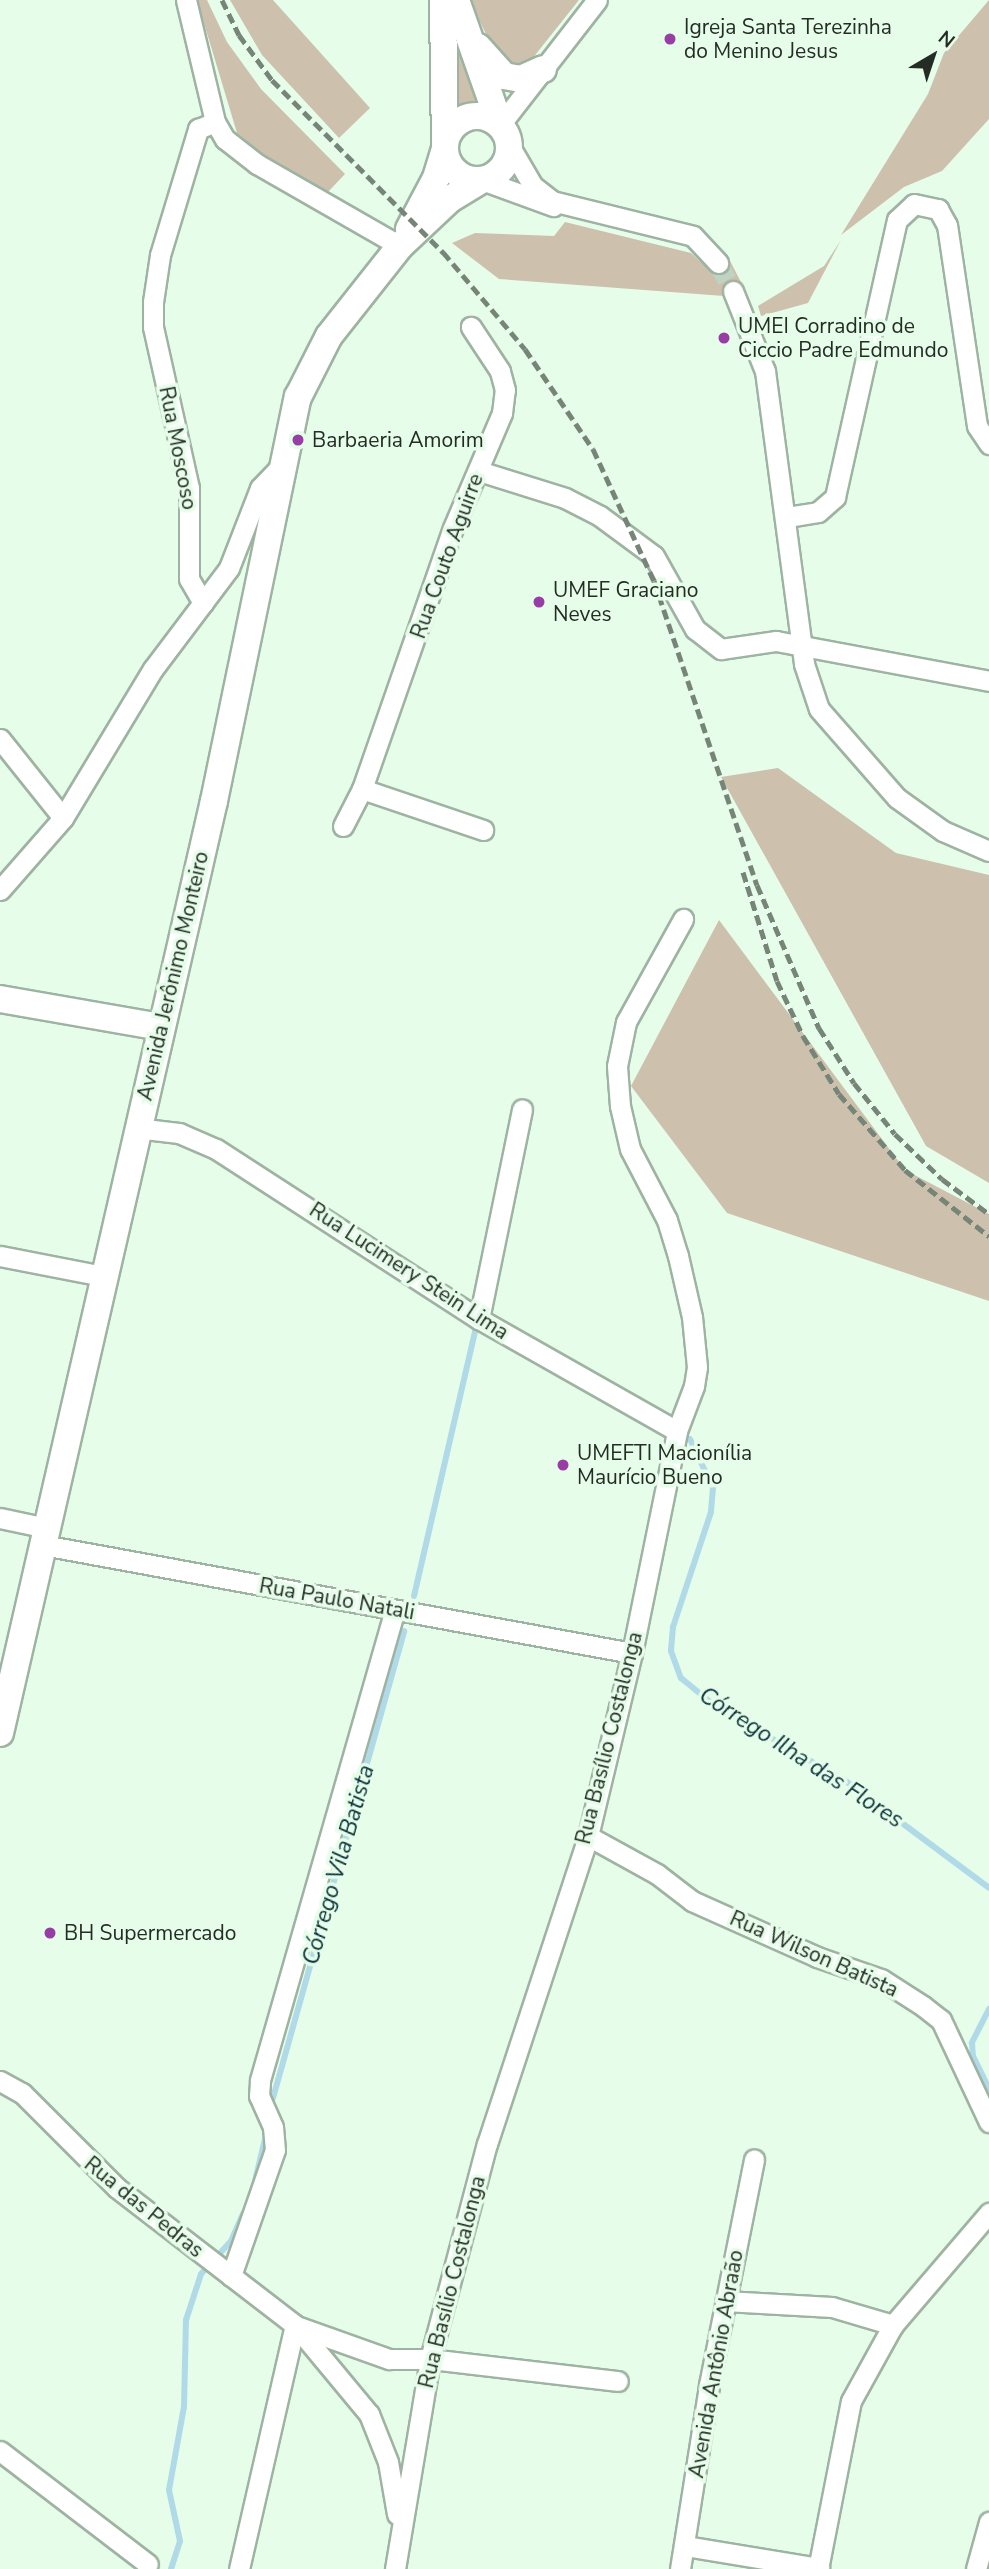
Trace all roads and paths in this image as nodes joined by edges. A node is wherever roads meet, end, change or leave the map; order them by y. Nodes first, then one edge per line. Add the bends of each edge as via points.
1 (186, 0) edge
2 (443, 0) edge
3 (597, 0) edge
4 (459, 12) edge
5 (543, 69) junction
6 (215, 122) junction
7 (504, 135) junction
8 (445, 148) junction
9 (482, 180) junction
10 (564, 206) junction
11 (400, 246) junction
12 (718, 263) tunnel mouth
13 (733, 292) tunnel mouth
14 (471, 327) dead end
15 (989, 444) edge
16 (281, 466) junction
17 (479, 471) junction
18 (787, 517) junction
19 (202, 603) junction
20 (802, 649) junction
21 (989, 681) edge
22 (0, 739) edge
23 (362, 789) junction
24 (63, 818) junction
25 (343, 826) dead end
26 (484, 830) dead end
27 (989, 851) edge
28 (0, 890) edge
29 (683, 919) dead end
30 (0, 999) edge
31 (161, 1027) junction
32 (522, 1109) dead end
33 (136, 1128) junction
34 (0, 1256) edge
35 (103, 1276) junction
36 (479, 1319) junction
37 (677, 1431) junction
38 (0, 1518) edge
39 (45, 1536) junction
40 (395, 1610) junction
41 (632, 1653) junction
42 (0, 1733) edge
43 (588, 1836) junction
44 (0, 2081) edge
45 (989, 2122) edge
46 (754, 2159) dead end
47 (989, 2213) edge
48 (217, 2265) junction
49 (725, 2301) junction
50 (295, 2325) junction
51 (893, 2325) junction
52 (430, 2359) junction
53 (618, 2381) dead end
54 (0, 2451) edge
55 (989, 2522) edge
56 (400, 2529) junction
57 (685, 2546) junction
58 (148, 2564) dead end
59 (818, 2568) edge
60 (239, 2569) edge
61 (395, 2569) edge
62 (680, 2569) edge
63 (976, 2569) edge

1 - 6 street
2 - 8 street, Avenida Jerônimo Monteiro
3 - 5 street
4 - 5 street via 504,76 521,79
4 - 7 street
5 - 7 street
6 - 11 street via 225,139 257,164
6 - 19 street, Rua Moscoso via 198,129 160,255 153,302 153,327 189,488 189,579
7 - 8 street via 479,116 462,119 449,131
7 - 9 street via 503,168
7 - 10 street via 533,186
8 - 9 street via 454,170
8 - 11 street, Avenida Jerônimo Monteiro via 436,178
9 - 10 street via 532,201
9 - 11 street, Avenida Jerônimo Monteiro via 450,199
10 - 12 street via 693,236 710,249
11 - 16 street, Avenida Jerônimo Monteiro via 329,336 309,370
13 - 18 street via 765,371
14 - 17 street, Rua Couto Aguirre via 495,362 505,390 502,413
15 - 18 street via 977,426 947,225 938,209 914,205 897,220 835,497 818,512
16 - 19 street via 260,488 235,557
16 - 31 street, Avenida Jerônimo Monteiro via 221,770
17 - 20 street via 580,504 654,556 707,642 730,650 776,641
17 - 23 street, Rua Couto Aguirre via 453,528
18 - 20 street
19 - 24 street via 153,669
20 - 21 street
20 - 27 street via 819,709 851,751 919,816
22 - 24 street
23 - 25 street, Rua Couto Aguirre
23 - 26 street
24 - 28 street
29 - 37 street, Rua Basílio Costalonga via 626,1022 617,1066 630,1149 667,1220 692,1317 697,1367
30 - 31 street
31 - 33 street, Avenida Jerônimo Monteiro
32 - 36 street
33 - 35 street, Avenida Jerônimo Monteiro
33 - 36 street, Rua Lucimery Stein Lima via 178,1132 216,1149
34 - 35 street
35 - 39 street, Avenida Jerônimo Monteiro
36 - 37 street, Rua Lucimery Stein Lima
37 - 41 street, Rua Basílio Costalonga
38 - 39 street, Rua Paulo Natali
39 - 40 street, Rua Paulo Natali
39 - 42 street, Avenida Jerônimo Monteiro
40 - 41 street, Rua Paulo Natali
40 - 48 street via 260,2080 275,2150
41 - 43 street, Rua Basílio Costalonga
43 - 45 street, Rua Wilson Batista via 657,1874 692,1901 881,1979 923,2006 942,2020
43 - 52 street, Rua Basílio Costalonga via 486,2144
44 - 48 street, Rua das Pedras via 22,2093 93,2169
46 - 49 street, Avenida Antônio Abraão
47 - 51 street
48 - 50 street, Rua das Pedras
49 - 51 street via 832,2306
49 - 57 street, Avenida Antônio Abraão
50 - 52 street, Rua das Pedras via 389,2359
50 - 56 street, Rua das Pedras via 369,2414 388,2462
50 - 60 street
51 - 59 street via 851,2401
52 - 53 street, Rua das Pedras
52 - 56 street, Rua Basílio Costalonga
54 - 58 street
55 - 63 street
56 - 61 street, Rua Basílio Costalonga
57 - 59 street
57 - 62 street, Avenida Antônio Abraão

